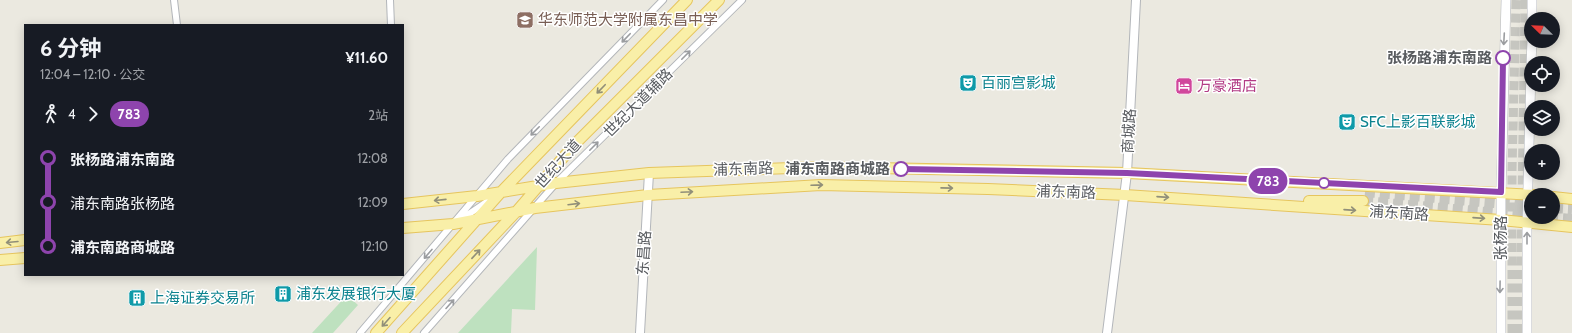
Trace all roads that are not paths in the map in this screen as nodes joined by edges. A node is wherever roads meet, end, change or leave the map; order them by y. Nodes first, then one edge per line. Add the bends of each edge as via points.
1 (174, 0) edge
2 (390, 0) edge
3 (663, 0) edge
4 (687, 0) edge
5 (719, 0) edge
6 (742, 0) edge
7 (1136, 0) edge
8 (1506, 0) edge
9 (1532, 0) edge
10 (1532, 12) edge
11 (177, 24) edge
12 (391, 24) edge
13 (1531, 92) edge
14 (649, 173) junction
15 (1127, 173) junction
16 (1230, 179) junction
17 (556, 184) junction
18 (538, 186) junction
19 (1531, 188) edge
20 (502, 191) junction
21 (1501, 192) junction
22 (648, 194) junction
23 (1124, 194) junction
24 (1524, 194) tunnel mouth
25 (477, 196) junction
26 (1560, 198) edge
27 (1572, 199) edge
28 (1227, 202) junction
29 (404, 204) edge
30 (535, 208) junction
31 (516, 212) junction
32 (478, 220) junction
33 (1501, 220) junction
34 (1524, 222) tunnel mouth
35 (453, 224) junction
36 (1527, 224) tunnel mouth
37 (1545, 224) edge
38 (1572, 227) edge
39 (404, 228) edge
40 (24, 240) edge
41 (0, 243) edge
42 (24, 258) edge
43 (0, 260) edge
44 (360, 333) edge
45 (376, 333) edge
46 (402, 333) edge
47 (424, 333) edge
48 (640, 333) edge
49 (1107, 333) edge
50 (1501, 333) edge
51 (1527, 333) edge

1 - 11 street
2 - 12 street
3 -> 25 street via 508,158
4 -> 20 main road, 世纪大道
5 - 18 main road, 世纪大道 via 574,145
17 -> 6 street, 世纪大道辅路
7 - 15 street, 商城路
8 -> 21 main road, 张杨路
9 - 10 main road
13 - 19 main road, 张杨路
14 - 15 main road, 浦东南路 via 822,167
14 - 17 main road, 浦东南路
14 - 22 street, 东昌路
15 - 16 main road, 浦东南路
15 - 23 street, 商城路
16 - 21 main road, 浦东南路
16 - 28 main road, 浦东南路 via 1364,196
17 - 18 main road, 浦东南路
17 - 30 street, 世纪大道辅路
18 - 20 main road, 浦东南路
18 - 31 main road, 世纪大道
20 - 25 main road, 浦东南路
20 - 32 main road, 世纪大道
20 - 35 street
21 - 24 main road, 浦东南路
21 - 33 main road, 张杨路
22 -> 23 main road, 浦东南路 via 821,185
30 -> 22 main road, 浦东南路
22 - 48 street, 东昌路
23 -> 28 main road, 浦东南路
23 - 49 street, 商城路
25 -> 29 main road, 浦东南路
25 - 35 street
26 - 27 main road
28 -> 33 main road, 浦东南路
30 - 31 main road, 浦东南路
47 -> 30 street, 世纪大道辅路
31 - 32 main road, 浦东南路
46 -> 31 main road, 世纪大道
32 - 35 main road, 浦东南路
32 -> 45 main road, 世纪大道
33 - 34 main road, 浦东南路
33 -> 50 main road, 张杨路
35 - 39 main road, 浦东南路
35 -> 44 street
51 -> 36 main road, 张杨路
37 - 38 main road, 浦东南路
40 -> 41 main road
42 - 43 main road

